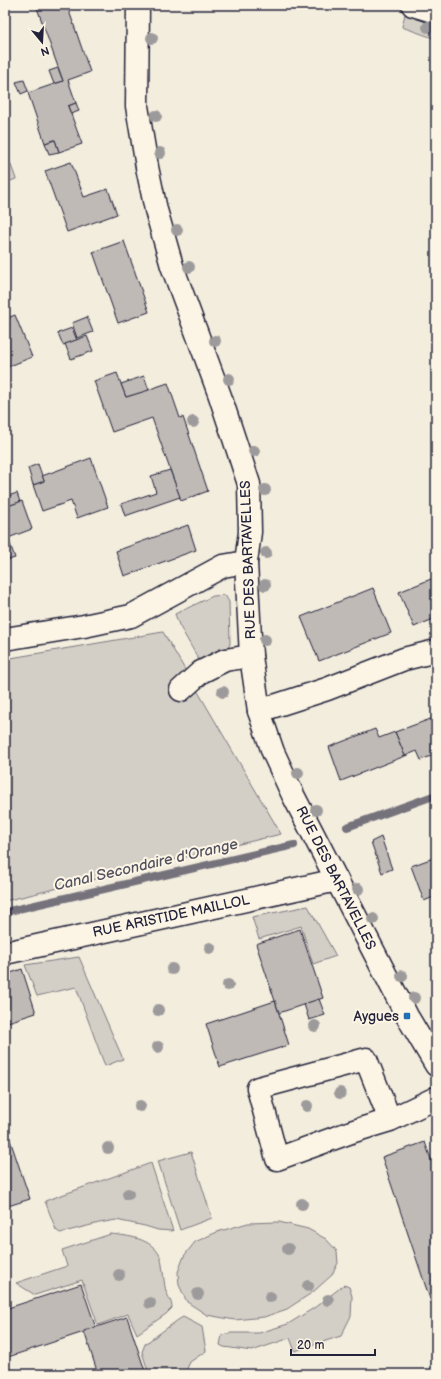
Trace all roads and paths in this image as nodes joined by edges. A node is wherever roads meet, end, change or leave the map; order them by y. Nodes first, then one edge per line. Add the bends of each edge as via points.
1 (138, 5) edge
2 (413, 5) edge
3 (436, 12) edge
4 (246, 562) junction
5 (5, 639) edge
6 (436, 651) edge
7 (251, 656) junction
8 (181, 690) dead end
9 (259, 711) junction
10 (337, 880) junction
11 (5, 952) edge
12 (436, 1065) edge
13 (436, 1098) edge
14 (390, 1120) junction

1 - 4 street, RUE DES BARTAVELLES via 137,106 147,167 172,266 249,484 250,532
2 - 3 street
4 - 5 street via 223,566 131,616
4 - 7 street, RUE DES BARTAVELLES
6 - 9 street via 404,659 327,689
7 - 8 street via 225,660 201,672
7 - 9 street, RUE DES BARTAVELLES
9 - 10 street, RUE DES BARTAVELLES via 273,752
10 - 11 street, RUE ARISTIDE MAILLOL
10 - 12 street, RUE DES BARTAVELLES via 407,1016
13 - 14 street
14 - 14 street via 277,1159 258,1088 366,1059

